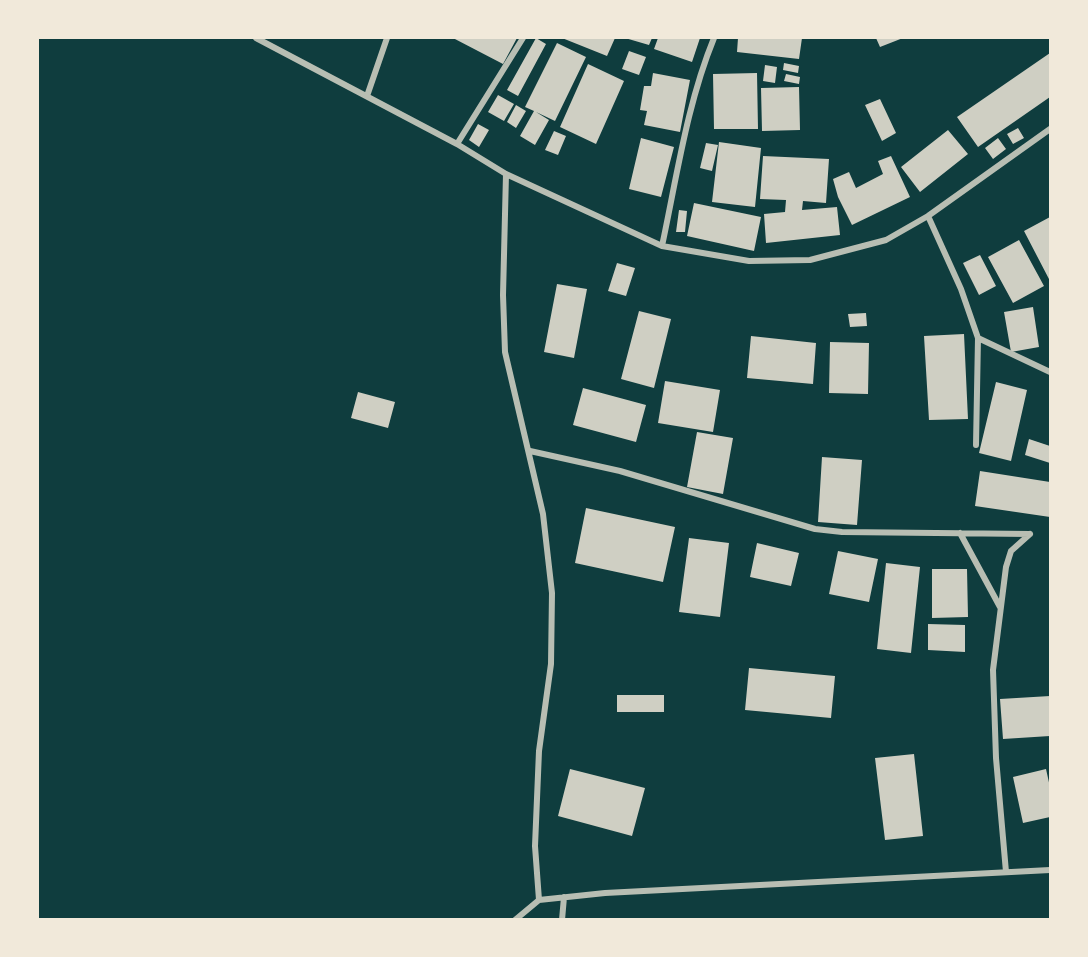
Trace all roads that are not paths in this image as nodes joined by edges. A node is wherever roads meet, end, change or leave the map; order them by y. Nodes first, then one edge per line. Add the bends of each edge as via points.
1 (256, 38) edge
2 (387, 38) edge
3 (523, 38) edge
4 (714, 38) edge
5 (368, 96) junction
6 (1050, 129) edge
7 (457, 144) junction
8 (507, 174) junction
9 (928, 216) junction
10 (662, 246) junction
11 (978, 338) junction
12 (1050, 372) edge
13 (976, 445) dead end
14 (530, 451) junction
15 (960, 533) junction
16 (1000, 608) junction
17 (1050, 870) edge
18 (1006, 872) junction
19 (564, 897) junction
20 (539, 900) junction
21 (515, 920) edge
22 (562, 920) edge

1 - 5 street
2 - 5 street
3 - 7 street
4 - 10 street via 693,98
5 - 7 street
6 - 9 street
7 - 8 street
8 - 10 street
8 - 14 street via 505,352
9 - 10 street via 886,240 810,260 749,261
9 - 11 street
11 - 12 street
11 - 13 street
14 - 15 street via 620,471 815,530
14 - 20 street via 543,514 552,592 551,664 539,751 535,846
15 - 16 street
15 - 16 street via 1030,534 1011,551
16 - 18 street via 993,670
17 - 18 street
18 - 19 street
19 - 20 street
19 - 22 street
20 - 21 street

